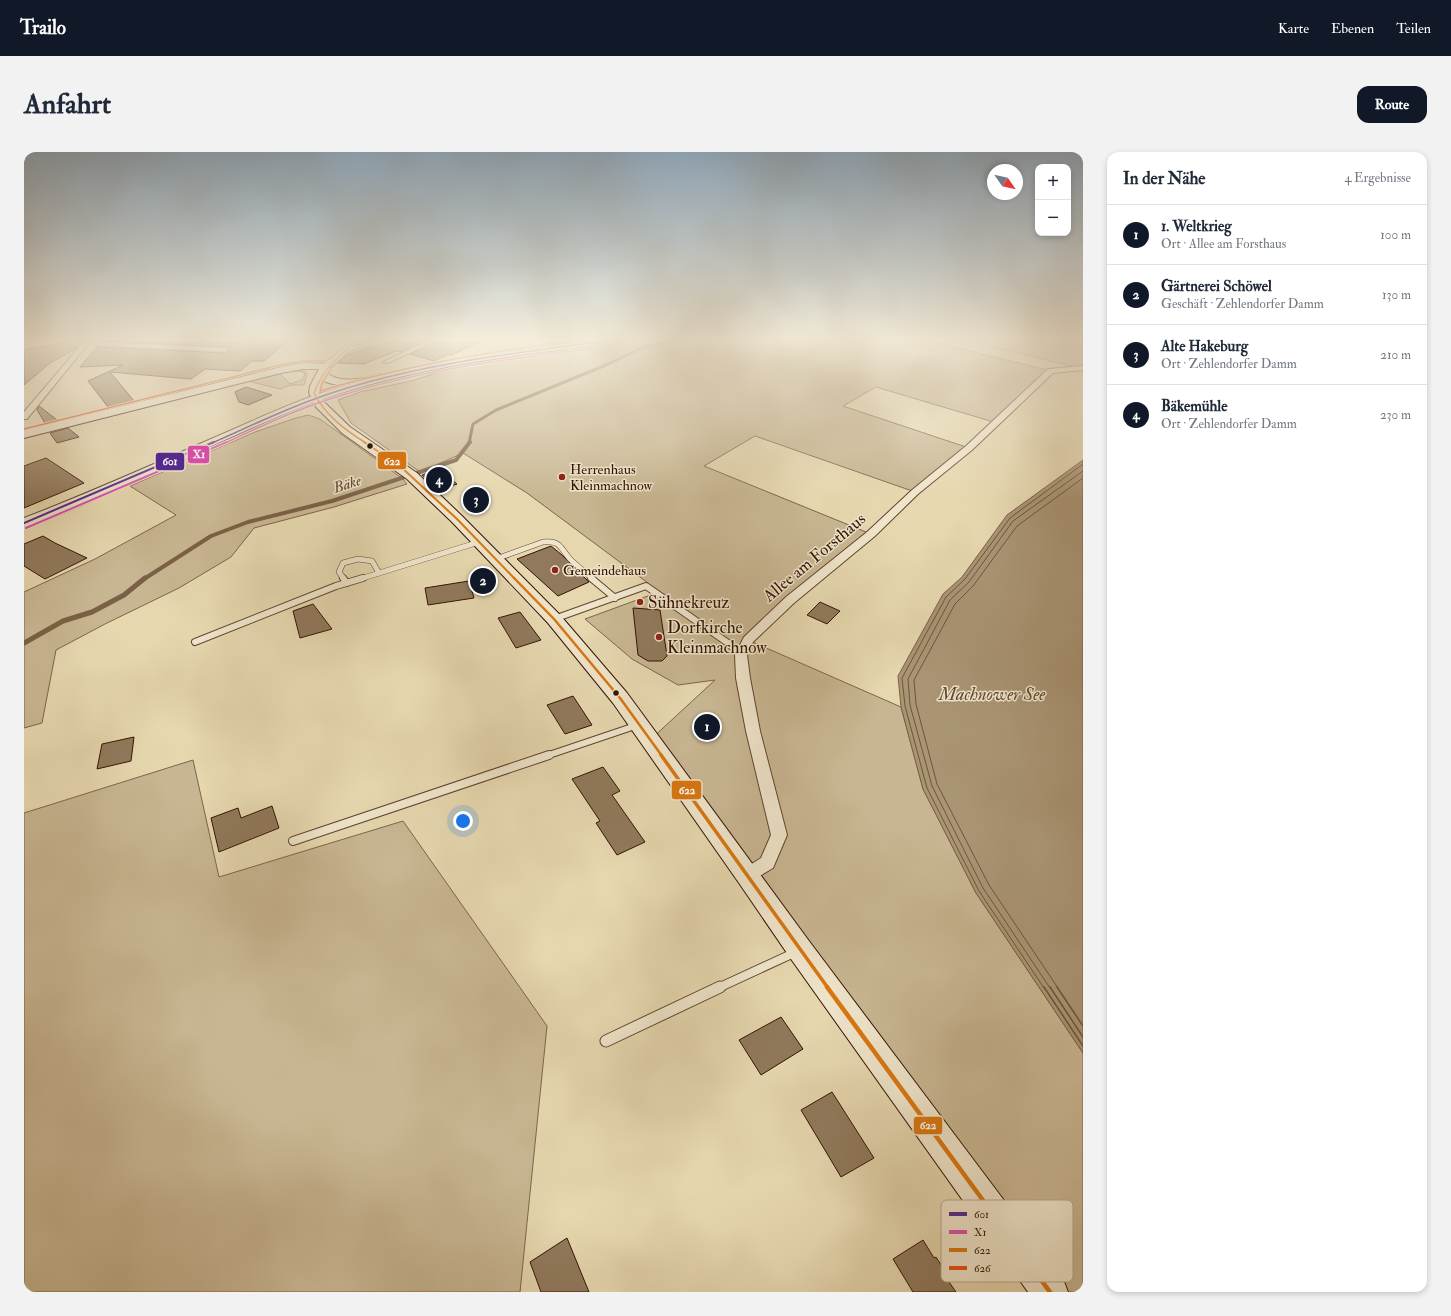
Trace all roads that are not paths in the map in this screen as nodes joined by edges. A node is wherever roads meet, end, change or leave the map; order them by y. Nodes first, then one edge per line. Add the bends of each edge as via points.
1 (44, 392) edge
2 (192, 392) edge
3 (314, 392) edge
4 (335, 392) edge
5 (1028, 392) edge
6 (316, 398) junction
7 (25, 414) edge
8 (24, 434) edge
9 (24, 523) edge
10 (479, 542) junction
11 (496, 559) junction
12 (379, 573) junction
13 (347, 583) junction
14 (615, 598) junction
15 (554, 619) junction
16 (195, 642) dead end
17 (741, 654) junction
18 (638, 724) junction
19 (293, 841) dead end
20 (748, 875) junction
21 (800, 950) junction
22 (606, 1041) dead end
23 (983, 1200) edge
24 (1043, 1282) edge
25 (1050, 1292) edge

1 - 7 street
2 - 8 main road
3 - 6 main road
4 - 6 street
5 - 17 street, Allee am Forsthaus via 871,534 790,600 748,640
6 - 9 street
6 - 10 main road via 332,418 346,430 406,471
10 - 11 main road
10 - 12 lane
11 - 14 lane via 543,542 555,542 563,548 570,559
11 - 15 main road
12 - 13 lane
12 - 13 lane via 372,561 358,559 343,562 339,572
13 - 16 lane
14 - 15 lane
14 - 17 lane via 646,586
15 - 18 main road via 620,698
17 - 20 street via 753,730 779,835 767,862
18 - 19 lane
18 - 20 main road
20 - 21 main road
21 - 22 lane
21 - 23 main road
24 - 25 main road

